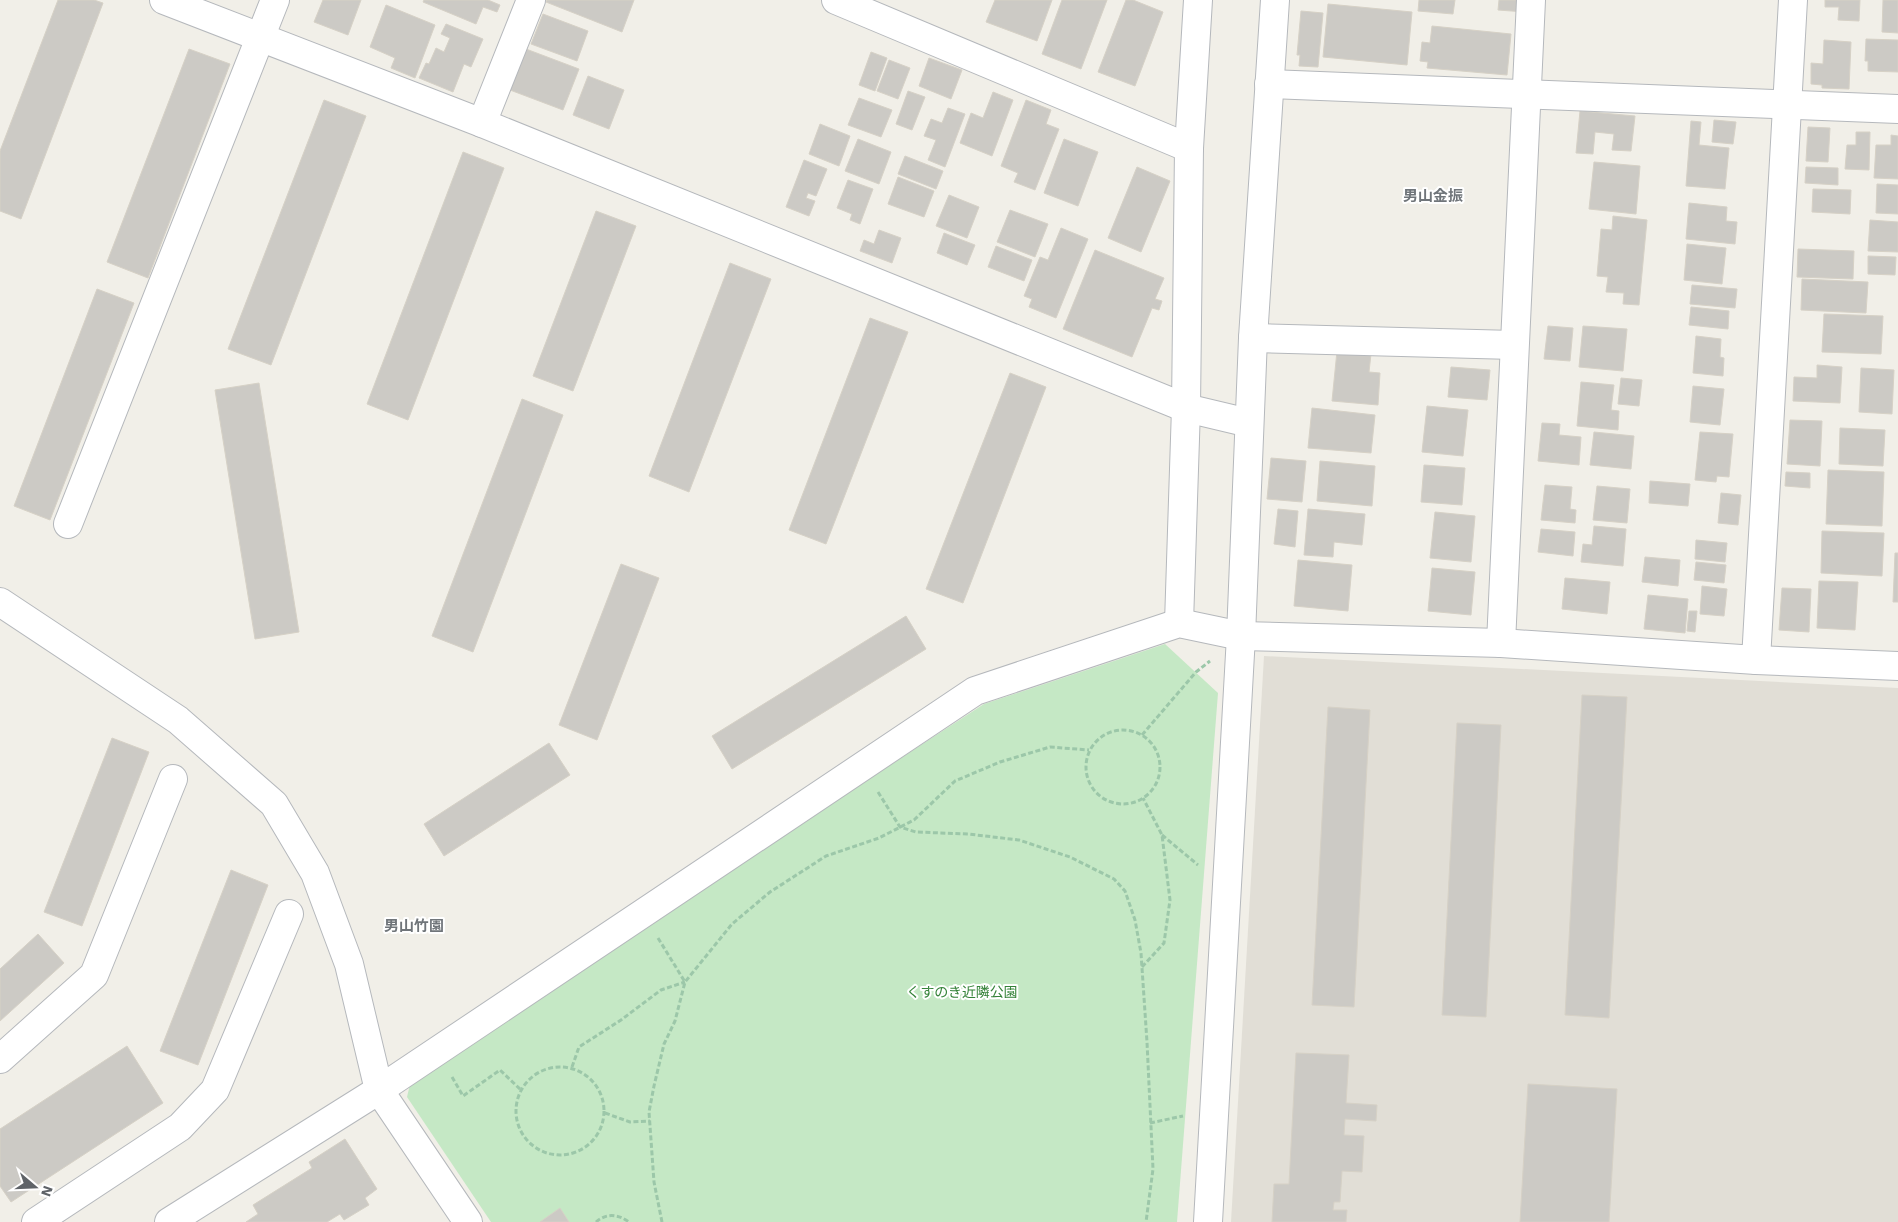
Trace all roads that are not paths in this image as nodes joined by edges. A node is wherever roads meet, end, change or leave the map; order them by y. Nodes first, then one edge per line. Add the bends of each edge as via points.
1 (164, 0) edge
2 (275, 0) edge
3 (531, 0) edge
4 (836, 0) edge
5 (1198, 0) edge
6 (1275, 0) edge
7 (1531, 0) edge
8 (1793, 0) edge
9 (260, 37) junction
10 (1268, 84) junction
11 (1525, 94) junction
12 (1787, 105) junction
13 (1898, 109) edge
14 (482, 123) junction
15 (1189, 148) junction
16 (1253, 338) junction
17 (1514, 345) junction
18 (1186, 408) junction
19 (1249, 423) junction
20 (68, 524) dead end
21 (0, 602) edge
22 (1179, 623) junction
23 (1241, 636) junction
24 (1501, 642) junction
25 (1756, 660) junction
26 (1898, 666) edge
27 (173, 779) dead end
28 (289, 914) dead end
29 (0, 1059) edge
30 (379, 1090) junction
31 (36, 1222) edge
32 (169, 1222) edge
33 (468, 1222) edge
34 (1208, 1222) edge

1 - 9 street
2 - 9 street
3 - 14 street
4 - 15 street
5 - 15 street
6 - 10 street
7 - 11 street
8 - 12 street
9 - 14 street
9 - 20 street
10 - 11 street
10 - 16 street
11 - 12 street
11 - 17 street
12 - 13 street
12 - 25 street
14 - 18 street
15 - 18 street
16 - 17 street
16 - 19 street
17 - 24 street
18 - 19 street
18 - 22 street
19 - 23 street
21 - 30 street via 178,720 274,804 315,873 349,964
22 - 23 street
22 - 30 street via 975,691
23 - 24 street
23 - 34 street
24 - 25 street
25 - 26 street
27 - 29 street via 94,975
28 - 31 street via 215,1090 180,1127
30 - 32 street
30 - 33 street

